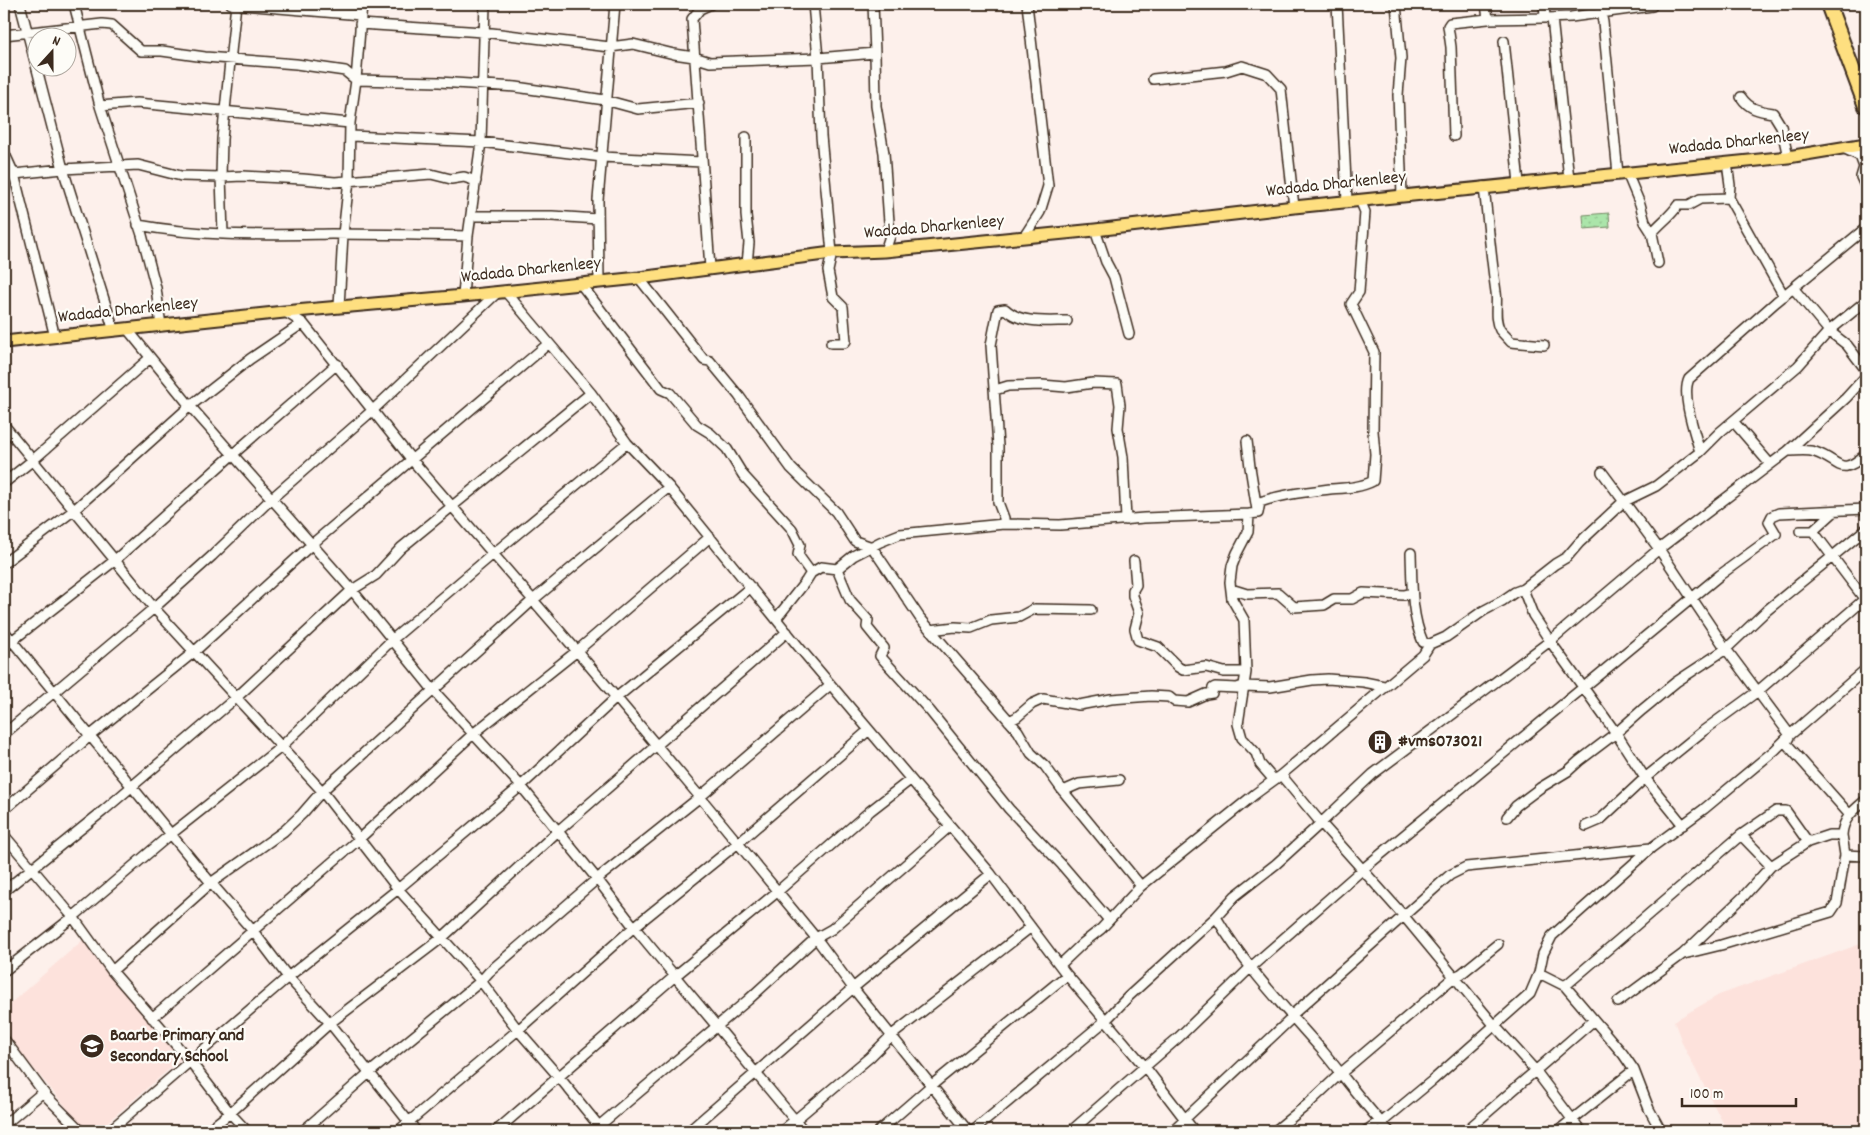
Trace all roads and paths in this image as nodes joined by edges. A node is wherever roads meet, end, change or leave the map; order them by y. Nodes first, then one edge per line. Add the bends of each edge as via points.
1 (20, 4) edge
2 (74, 4) edge
3 (234, 4) edge
4 (362, 4) edge
5 (485, 4) edge
6 (615, 4) edge
7 (710, 4) edge
8 (813, 4) edge
9 (874, 4) edge
10 (1027, 4) edge
11 (1337, 4) edge
12 (1396, 4) edge
13 (1486, 4) edge
14 (1544, 4) edge
15 (1651, 4) edge
16 (1828, 4) edge
17 (1838, 4) edge
18 (1600, 8) edge
19 (1548, 18) junction
20 (1488, 19) junction
21 (361, 20) junction
22 (78, 26) junction
23 (64, 28) edge
24 (28, 30) edge
25 (483, 32) junction
26 (28, 33) edge
27 (4, 35) edge
28 (1504, 41) dead end
29 (610, 47) junction
30 (875, 53) junction
31 (694, 57) junction
32 (818, 58) junction
33 (231, 59) junction
34 (40, 78) edge
35 (1153, 79) dead end
36 (356, 80) junction
37 (1866, 81) edge
38 (483, 86) junction
39 (1741, 97) dead end
40 (605, 100) junction
41 (699, 103) junction
42 (100, 106) junction
43 (1866, 106) edge
44 (224, 110) junction
45 (350, 123) junction
46 (351, 136) junction
47 (1454, 136) dead end
48 (746, 137) dead end
49 (481, 142) junction
50 (1866, 144) edge
51 (1845, 149) junction
52 (4, 152) edge
53 (1788, 157) junction
54 (602, 158) junction
55 (702, 162) junction
56 (1727, 163) junction
57 (119, 168) junction
58 (63, 169) junction
59 (14, 174) junction
60 (1622, 174) junction
61 (4, 176) edge
62 (221, 177) junction
63 (1569, 179) junction
64 (349, 180) junction
65 (476, 181) junction
66 (1519, 183) junction
67 (1484, 187) junction
68 (1866, 188) edge
69 (1402, 195) junction
70 (1729, 198) junction
71 (1360, 200) junction
72 (1347, 202) junction
73 (1294, 207) junction
74 (471, 216) junction
75 (598, 219) junction
76 (138, 225) junction
77 (1866, 228) edge
78 (1095, 230) junction
79 (1652, 233) junction
80 (223, 234) junction
81 (343, 234) junction
82 (468, 236) junction
83 (1024, 237) junction
84 (884, 250) junction
85 (832, 253) junction
86 (1658, 262) dead end
87 (747, 264) junction
88 (710, 268) junction
89 (639, 278) junction
90 (599, 281) junction
91 (580, 283) junction
92 (1794, 288) junction
93 (502, 291) junction
94 (463, 296) junction
95 (1784, 296) junction
96 (1866, 301) edge
97 (339, 306) junction
98 (284, 312) junction
99 (1067, 321) dead end
100 (303, 323) junction
101 (161, 326) junction
102 (128, 330) junction
103 (114, 331) junction
104 (1829, 331) junction
105 (1129, 334) dead end
106 (55, 337) junction
107 (4, 342) edge
108 (831, 343) dead end
109 (548, 344) junction
110 (1544, 345) dead end
111 (150, 358) junction
112 (337, 364) junction
113 (1866, 370) edge
114 (1866, 376) edge
115 (995, 390) junction
116 (591, 393) junction
117 (190, 406) junction
118 (373, 410) junction
119 (1733, 420) junction
120 (4, 425) edge
121 (1247, 441) dead end
122 (627, 443) junction
123 (1788, 451) junction
124 (1700, 452) junction
125 (1866, 454) edge
126 (232, 455) junction
127 (33, 460) junction
128 (412, 460) junction
129 (1770, 464) junction
130 (1602, 472) dead end
131 (4, 482) edge
132 (669, 487) junction
133 (271, 499) junction
134 (1623, 502) junction
135 (452, 506) junction
136 (1866, 509) edge
137 (73, 510) junction
138 (1835, 511) junction
139 (1254, 514) junction
140 (1126, 520) junction
141 (1004, 524) junction
142 (1866, 529) edge
143 (1800, 531) dead end
144 (1813, 531) junction
145 (710, 537) junction
146 (311, 546) junction
147 (872, 547) junction
148 (1659, 549) junction
149 (1411, 553) dead end
150 (493, 554) junction
151 (1832, 557) junction
152 (114, 561) junction
153 (1134, 561) dead end
154 (4, 562) edge
155 (837, 569) junction
156 (811, 573) junction
157 (750, 587) junction
158 (1231, 589) junction
159 (1523, 589) junction
160 (352, 590) junction
161 (1412, 592) junction
162 (1692, 598) junction
163 (1866, 599) edge
164 (533, 600) junction
165 (154, 608) junction
166 (1091, 610) dead end
167 (776, 619) junction
168 (4, 630) edge
169 (930, 630) junction
170 (787, 632) junction
171 (393, 639) junction
172 (12, 640) junction
173 (1550, 641) junction
174 (1430, 644) junction
175 (4, 646) edge
176 (1726, 649) junction
177 (577, 651) junction
178 (194, 652) junction
179 (1866, 669) edge
180 (1246, 672) junction
181 (830, 685) junction
182 (1243, 686) junction
183 (1384, 686) junction
184 (1583, 687) junction
185 (433, 690) junction
186 (1758, 690) junction
187 (54, 692) junction
188 (237, 697) junction
189 (616, 698) junction
190 (1009, 721) junction
191 (869, 730) junction
192 (1616, 733) junction
193 (4, 734) edge
194 (473, 734) junction
195 (91, 735) junction
196 (1790, 735) junction
197 (655, 746) junction
198 (281, 747) junction
199 (1277, 777) junction
200 (1645, 778) junction
201 (910, 780) junction
202 (1119, 780) dead end
203 (131, 786) junction
204 (521, 786) junction
205 (322, 791) junction
206 (1063, 791) junction
207 (700, 797) junction
208 (1866, 800) edge
209 (4, 810) edge
210 (1849, 814) junction
211 (1507, 818) dead end
212 (1321, 823) junction
213 (1682, 825) junction
214 (950, 826) junction
215 (1586, 826) dead end
216 (558, 831) junction
217 (171, 834) junction
218 (4, 835) edge
219 (1742, 835) junction
220 (1842, 835) junction
221 (360, 839) junction
222 (1808, 842) junction
223 (738, 843) junction
224 (1651, 848) junction
225 (1845, 855) junction
226 (1866, 856) edge
227 (1771, 866) junction
228 (32, 869) junction
229 (1363, 869) junction
230 (991, 874) junction
231 (598, 879) junction
232 (211, 883) junction
233 (1142, 886) junction
234 (398, 889) junction
235 (4, 891) edge
236 (777, 892) junction
237 (1403, 915) junction
238 (72, 917) junction
239 (1216, 917) junction
240 (1109, 920) junction
241 (1031, 926) junction
242 (634, 927) junction
243 (253, 930) junction
244 (443, 938) junction
245 (816, 938) junction
246 (1498, 944) dead end
247 (1683, 954) junction
248 (1060, 965) junction
249 (1251, 967) junction
250 (112, 971) junction
251 (4, 972) edge
252 (1539, 973) junction
253 (1067, 975) junction
254 (675, 976) junction
255 (288, 977) junction
256 (1454, 977) junction
257 (481, 981) junction
258 (1565, 986) junction
259 (853, 988) junction
260 (1618, 1002) dead end
261 (1292, 1016) junction
262 (152, 1018) junction
263 (1594, 1020) junction
264 (1104, 1021) junction
265 (330, 1023) junction
266 (717, 1025) junction
267 (1495, 1026) junction
268 (518, 1030) junction
269 (892, 1036) junction
270 (5, 1045) edge
271 (190, 1062) junction
272 (1145, 1067) junction
273 (1535, 1070) junction
274 (1634, 1070) junction
275 (369, 1073) junction
276 (756, 1073) junction
277 (1341, 1073) junction
278 (559, 1076) junction
279 (932, 1085) junction
280 (43, 1092) junction
281 (230, 1113) junction
282 (1571, 1119) junction
283 (795, 1120) junction
284 (1185, 1121) junction
285 (1380, 1122) junction
286 (408, 1123) junction
287 (4, 1125) edge
288 (599, 1130) edge
289 (82, 1131) edge
290 (109, 1131) edge
291 (208, 1131) edge
292 (247, 1131) edge
293 (303, 1131) edge
294 (398, 1131) edge
295 (416, 1131) edge
296 (496, 1131) edge
297 (689, 1131) edge
298 (782, 1131) edge
299 (804, 1131) edge
300 (879, 1131) edge
301 (968, 1131) edge
302 (973, 1131) edge
303 (1071, 1131) edge
304 (1172, 1131) edge
305 (1194, 1131) edge
306 (1275, 1131) edge
307 (1366, 1131) edge
308 (1389, 1131) edge
309 (1466, 1131) edge
310 (1558, 1131) edge
311 (1581, 1131) edge
312 (1661, 1131) edge

1 - 24 street
2 - 22 street
3 - 21 street
3 - 33 street
4 - 21 street
5 - 25 street
6 - 29 street
7 - 31 street via 692,19
8 - 32 street
9 - 30 street
10 - 83 street via 1048,186 1040,212
11 - 72 street
12 - 69 street via 1401,58 1398,95
13 - 20 street
14 - 19 street
15 - 18 street
16 - 43 highway
17 - 37 highway via 1848,40
18 - 19 street via 1571,18
18 - 60 street
19 - 20 street
19 - 63 street
20 - 47 street via 1450,23 1448,26
21 - 25 street
21 - 36 street
22 - 23 street
22 - 33 street via 112,25 141,51 162,50
22 - 42 street
25 - 29 street
25 - 38 street
26 - 27 street
28 - 66 street
29 - 31 street via 633,44
29 - 40 street
30 - 32 street
30 - 84 street via 876,106 884,153 890,236
31 - 32 street via 710,62
31 - 41 street
32 - 85 street via 821,136
33 - 36 street via 345,71
33 - 44 street
34 - 58 street
35 - 73 street via 1226,71 1242,66 1267,74 1282,89
36 - 38 street
36 - 45 street
38 - 40 street via 516,87
38 - 49 street
39 - 53 street via 1757,111 1773,113 1781,126
40 - 41 street via 638,109
40 - 54 street
41 - 55 street
42 - 44 street via 137,103
42 - 57 street
44 - 45 street
44 - 62 street
45 - 46 street
46 - 49 street
46 - 64 street
48 - 87 street
49 - 54 street
49 - 65 street
50 - 51 main road, Wadada Dharkenleey
51 - 53 main road, Wadada Dharkenleey
51 - 68 street via 1860,156 1864,167 1860,176
52 - 59 street
53 - 56 main road, Wadada Dharkenleey
54 - 55 street
54 - 75 street
55 - 88 street
56 - 60 main road, Wadada Dharkenleey
56 - 70 street
57 - 58 street
57 - 62 street via 138,165 181,176
57 - 76 street
58 - 59 street
58 - 103 street
59 - 61 street
59 - 106 street
60 - 63 main road, Wadada Dharkenleey
60 - 79 street
62 - 64 street
62 - 80 street
63 - 66 main road, Wadada Dharkenleey
64 - 65 street via 430,174
64 - 81 street
65 - 74 street
66 - 67 main road, Wadada Dharkenleey
67 - 69 main road, Wadada Dharkenleey
67 - 110 street via 1497,294 1496,318 1500,330 1511,342
69 - 71 main road, Wadada Dharkenleey
70 - 79 street via 1700,199 1689,205 1678,205
70 - 95 street
71 - 72 main road, Wadada Dharkenleey
71 - 139 street via 1365,212 1359,292 1351,304 1374,352 1373,481 1350,488 1272,498 1260,502
72 - 73 main road, Wadada Dharkenleey
73 - 78 main road, Wadada Dharkenleey
74 - 75 street
74 - 82 street
75 - 90 street
76 - 80 street
76 - 101 street via 156,288
77 - 92 street
78 - 83 main road, Wadada Dharkenleey
78 - 105 street via 1116,283
79 - 86 street
80 - 81 street
81 - 82 street
81 - 97 street
82 - 94 street
83 - 84 main road, Wadada Dharkenleey
84 - 85 main road, Wadada Dharkenleey
85 - 87 main road, Wadada Dharkenleey
85 - 108 street via 828,270 834,297 843,307 846,341
87 - 88 main road, Wadada Dharkenleey
88 - 89 main road, Wadada Dharkenleey
89 - 90 main road, Wadada Dharkenleey
89 - 147 street via 704,360 710,361 791,468 836,512 855,541
90 - 91 main road, Wadada Dharkenleey
91 - 93 main road, Wadada Dharkenleey
91 - 156 street via 661,389 670,393 697,425 727,449 743,475 792,529 800,545 798,555
92 - 95 street
92 - 104 street
93 - 94 main road, Wadada Dharkenleey
93 - 109 street
93 - 118 street
94 - 97 main road, Wadada Dharkenleey
95 - 124 street via 1689,379 1686,385 1691,422
96 - 104 street
97 - 98 main road, Wadada Dharkenleey
98 - 100 street
98 - 101 main road, Wadada Dharkenleey
99 - 115 street via 1031,321 1013,316 1005,309 998,310 991,345
100 - 112 street
100 - 117 street
101 - 102 main road, Wadada Dharkenleey
102 - 103 main road, Wadada Dharkenleey
102 - 111 street
103 - 106 main road, Wadada Dharkenleey
104 - 113 street via 1847,345
104 - 119 street via 1798,366
106 - 107 main road, Wadada Dharkenleey
109 - 116 street
109 - 128 street
111 - 117 street
111 - 127 street
112 - 118 street
112 - 126 street
114 - 123 street
115 - 140 street via 1042,384 1066,387 1117,384
115 - 141 street via 998,502
116 - 122 street
116 - 135 street
117 - 126 street
117 - 137 street
118 - 128 street
118 - 133 street
119 - 124 street
119 - 129 street
120 - 127 street
121 - 139 street
122 - 132 street
122 - 150 street
123 - 125 street via 1807,450 1841,466 1853,465
123 - 129 street
124 - 134 street via 1656,486
126 - 133 street
126 - 152 street
127 - 131 street
127 - 137 street
128 - 135 street
128 - 146 street
129 - 148 street
130 - 134 street
132 - 145 street
132 - 164 street
133 - 146 street
133 - 165 street
134 - 148 street
134 - 159 street via 1567,558 1554,564
135 - 150 street
135 - 160 street via 402,548 376,575
136 - 138 street
137 - 152 street
137 - 154 street
138 - 144 street
138 - 162 street via 1772,516 1769,522 1776,534
139 - 140 street
139 - 158 street via 1232,566
140 - 141 street via 1060,525
141 - 147 street via 900,534
142 - 151 street
143 - 144 street
144 - 151 street
145 - 157 street
145 - 177 street
146 - 160 street
146 - 178 street
147 - 155 street
147 - 169 street
148 - 162 street
148 - 173 street
149 - 161 street
150 - 164 street
150 - 171 street
151 - 163 street
151 - 176 street
152 - 165 street
152 - 172 street
153 - 180 street via 1136,585 1133,596 1138,609 1135,629 1138,640 1158,647 1184,670 1206,667 1224,672
155 - 156 street via 821,568
155 - 240 street via 850,600 868,620 867,627 884,648 880,656 930,711 1009,809
156 - 167 street
157 - 167 street
157 - 189 street
158 - 161 street via 1247,594 1278,593 1294,607 1324,605 1334,599 1352,599 1363,593 1404,595
158 - 180 street via 1232,599 1244,620
159 - 173 street via 1533,615
159 - 174 street
160 - 171 street
160 - 188 street
161 - 174 street via 1420,635 1423,642
162 - 176 street
162 - 184 street
163 - 186 street
164 - 177 street
164 - 185 street
165 - 178 street
165 - 187 street
166 - 169 street via 1034,609 1019,617 991,620 971,628
167 - 170 street
168 - 172 street
169 - 190 street
170 - 181 street
170 - 197 street
171 - 185 street
171 - 198 street
172 - 175 street
172 - 187 street
173 - 184 street
173 - 212 street via 1373,774
174 - 183 street via 1424,655
176 - 186 street
176 - 192 street via 1676,682
177 - 189 street
177 - 194 street
178 - 188 street
178 - 195 street
179 - 196 street
180 - 182 street
181 - 191 street
181 - 207 street
182 - 183 street via 1270,687 1328,679
182 - 190 street via 1215,687 1212,693 1188,702 1151,696 1079,705 1042,699
182 - 199 street via 1238,724 1242,738 1256,753 1260,764
183 - 199 street
184 - 192 street
184 - 229 street
185 - 194 street
185 - 205 street
186 - 196 street
186 - 200 street
187 - 193 street
187 - 195 street
188 - 198 street
188 - 203 street
189 - 197 street
189 - 204 street
190 - 206 street
191 - 201 street
191 - 223 street
192 - 200 street
192 - 211 street via 1516,806
194 - 204 street
194 - 221 street
195 - 203 street
195 - 209 street
196 - 210 street via 1786,742
196 - 213 street
197 - 207 street
197 - 216 street
198 - 205 street
198 - 217 street
199 - 212 street
199 - 233 street
200 - 213 street
200 - 215 street via 1600,820
201 - 214 street
201 - 236 street
202 - 206 street via 1079,784
203 - 217 street
203 - 228 street
204 - 216 street
204 - 234 street
205 - 221 street
205 - 232 street via 284,831
206 - 233 street
207 - 223 street
207 - 231 street
208 - 210 street
210 - 220 street via 1842,826
212 - 229 street
212 - 239 street via 1235,896
213 - 224 street
214 - 230 street
214 - 245 street via 832,929
216 - 231 street
216 - 244 street
217 - 232 street
217 - 238 street
218 - 228 street
219 - 222 street via 1781,810 1786,811
219 - 227 street
219 - 258 street
220 - 222 street via 1828,835
220 - 225 street
221 - 234 street
221 - 243 street
222 - 227 street
223 - 236 street
223 - 242 street
224 - 237 street via 1466,867 1450,875
224 - 252 street via 1552,936
225 - 226 street
225 - 247 street via 1837,903 1830,912
227 - 247 street
228 - 235 street
228 - 238 street
229 - 237 street
229 - 249 street
230 - 241 street
230 - 259 street
231 - 242 street
231 - 257 street
232 - 243 street
232 - 250 street
233 - 240 street
234 - 244 street
234 - 255 street
236 - 245 street
236 - 254 street
237 - 256 street
237 - 261 street
238 - 250 street
238 - 251 street
239 - 249 street
239 - 264 street
240 - 248 street
241 - 248 street
241 - 269 street
242 - 254 street
242 - 268 street
243 - 255 street
243 - 262 street
244 - 257 street
244 - 265 street
245 - 259 street
245 - 266 street
246 - 256 street
247 - 260 street
248 - 253 street
249 - 261 street
249 - 272 street
250 - 262 street
252 - 258 street
252 - 267 street via 1530,994
253 - 264 street
253 - 279 street
254 - 266 street
254 - 278 street
255 - 265 street
255 - 271 street
256 - 267 street
256 - 277 street
257 - 268 street
257 - 275 street
258 - 263 street
259 - 269 street
259 - 276 street
261 - 277 street
261 - 284 street
262 - 271 street
263 - 273 street
263 - 274 street
264 - 272 street
264 - 302 street
265 - 275 street
265 - 281 street
266 - 276 street
266 - 288 street
267 - 273 street
267 - 285 street
268 - 278 street
268 - 286 street
269 - 279 street
269 - 283 street
270 - 280 street
271 - 281 street
271 - 290 street
272 - 284 street
272 - 303 street
273 - 282 street
273 - 309 street
274 - 282 street
274 - 312 street
275 - 286 street
275 - 293 street
276 - 283 street
276 - 297 street
277 - 285 street
277 - 306 street
278 - 288 street
278 - 296 street
279 - 300 street
279 - 301 street
280 - 287 street
280 - 289 street
281 - 291 street
281 - 292 street
282 - 310 street
282 - 311 street
283 - 298 street
283 - 299 street
284 - 304 street
284 - 305 street
285 - 307 street
285 - 308 street
286 - 294 street
286 - 295 street

